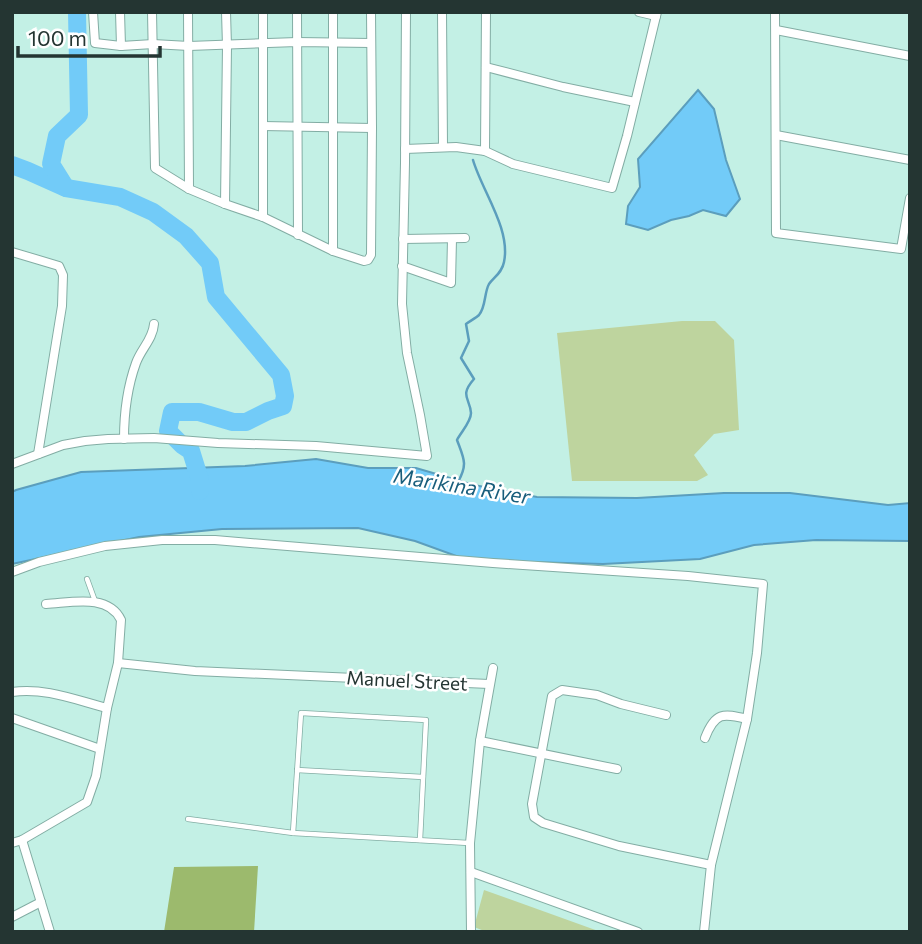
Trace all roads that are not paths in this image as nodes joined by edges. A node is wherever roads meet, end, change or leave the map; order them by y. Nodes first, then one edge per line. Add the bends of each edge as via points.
1 (93, 12) edge
2 (120, 12) edge
3 (152, 12) edge
4 (188, 12) edge
5 (226, 12) edge
6 (262, 12) edge
7 (297, 12) edge
8 (333, 12) edge
9 (371, 12) edge
10 (406, 12) edge
11 (442, 12) edge
12 (486, 12) edge
13 (639, 12) edge
14 (775, 12) edge
15 (656, 14) edge
16 (776, 30) junction
17 (297, 42) junction
18 (262, 43) junction
19 (332, 43) junction
20 (371, 43) junction
21 (153, 44) junction
22 (121, 46) junction
23 (189, 46) junction
24 (227, 46) junction
25 (910, 56) edge
26 (485, 68) junction
27 (635, 102) junction
28 (263, 126) junction
29 (297, 128) junction
30 (333, 128) junction
31 (372, 128) junction
32 (776, 135) junction
33 (443, 147) junction
34 (405, 149) junction
35 (485, 151) junction
36 (910, 160) edge
37 (189, 189) junction
38 (910, 198) edge
39 (225, 204) junction
40 (263, 217) junction
41 (298, 235) junction
42 (466, 238) dead end
43 (403, 239) junction
44 (452, 239) junction
45 (333, 251) junction
46 (12, 252) edge
47 (402, 266) junction
48 (154, 324) dead end
49 (124, 439) junction
50 (38, 454) junction
51 (12, 464) edge
52 (12, 572) edge
53 (88, 579) dead end
54 (95, 601) junction
55 (46, 604) dead end
56 (118, 663) junction
57 (493, 668) dead end
58 (489, 684) junction
59 (12, 691) edge
60 (107, 708) junction
61 (666, 715) dead end
62 (12, 718) edge
63 (747, 719) junction
64 (705, 737) dead end
65 (480, 741) junction
66 (100, 749) junction
67 (541, 752) junction
68 (617, 769) dead end
69 (297, 770) junction
70 (423, 777) junction
71 (188, 819) dead end
72 (293, 833) junction
73 (22, 840) junction
74 (420, 840) junction
75 (470, 843) junction
76 (12, 844) edge
77 (711, 865) junction
78 (471, 872) junction
79 (41, 902) junction
80 (12, 918) edge
81 (50, 932) edge
82 (471, 932) edge
83 (638, 932) edge
84 (704, 932) edge

1 - 22 street via 95,43
2 - 22 street
3 - 21 street
4 - 23 street
5 - 24 street
6 - 18 street
7 - 17 street
8 - 19 street
9 - 20 street
10 - 34 street
11 - 33 street
12 - 26 street
13 - 15 street
14 - 16 street
15 - 27 street
16 - 25 street
16 - 32 street
17 - 18 street
17 - 19 street
17 - 29 street
18 - 24 street
18 - 28 street
19 - 20 street
19 - 30 street
20 - 31 street
21 - 22 street
21 - 23 street
21 - 37 street via 155,169
23 - 24 street
23 - 37 street
24 - 39 street
26 - 27 street
26 - 35 street
27 - 35 street via 612,188 513,164
28 - 29 street
28 - 40 street
29 - 30 street
29 - 41 street
30 - 31 street
30 - 45 street
31 - 45 street via 371,257 364,261
32 - 36 street
32 - 38 street via 776,233 901,249
33 - 34 street
33 - 35 street
34 - 43 street
37 - 39 street
39 - 40 street
40 - 41 street
41 - 45 street
42 - 44 street
43 - 44 street
43 - 47 street
44 - 47 street via 451,283
46 - 50 street via 59,266 63,275
47 - 49 street via 403,328 427,456 316,446
48 - 49 street via 127,391
49 - 50 street via 85,440
50 - 51 street
52 - 63 street via 106,546 215,540 763,584
53 - 54 lane
54 - 55 street
54 - 56 street via 120,616
56 - 58 street, Manuel Street via 195,671
56 - 60 street
57 - 58 street
58 - 65 street, Manuel Street
59 - 60 street via 47,692
60 - 66 street
61 - 67 street via 562,690 552,696
62 - 66 street
63 - 64 street via 728,714 717,718
63 - 77 street
65 - 67 street
65 - 75 street, Manuel Street
66 - 73 street via 87,802
67 - 68 street
67 - 77 street via 532,804 534,817 543,823 619,846
69 - 70 lane
69 - 70 lane via 301,713 426,720
69 - 72 lane
70 - 74 lane
71 - 72 lane
72 - 74 lane
73 - 76 street
73 - 79 street
74 - 75 lane
75 - 78 street, Manuel Street
77 - 84 street
78 - 82 street, Manuel Street
78 - 83 street
79 - 80 street
79 - 81 street

